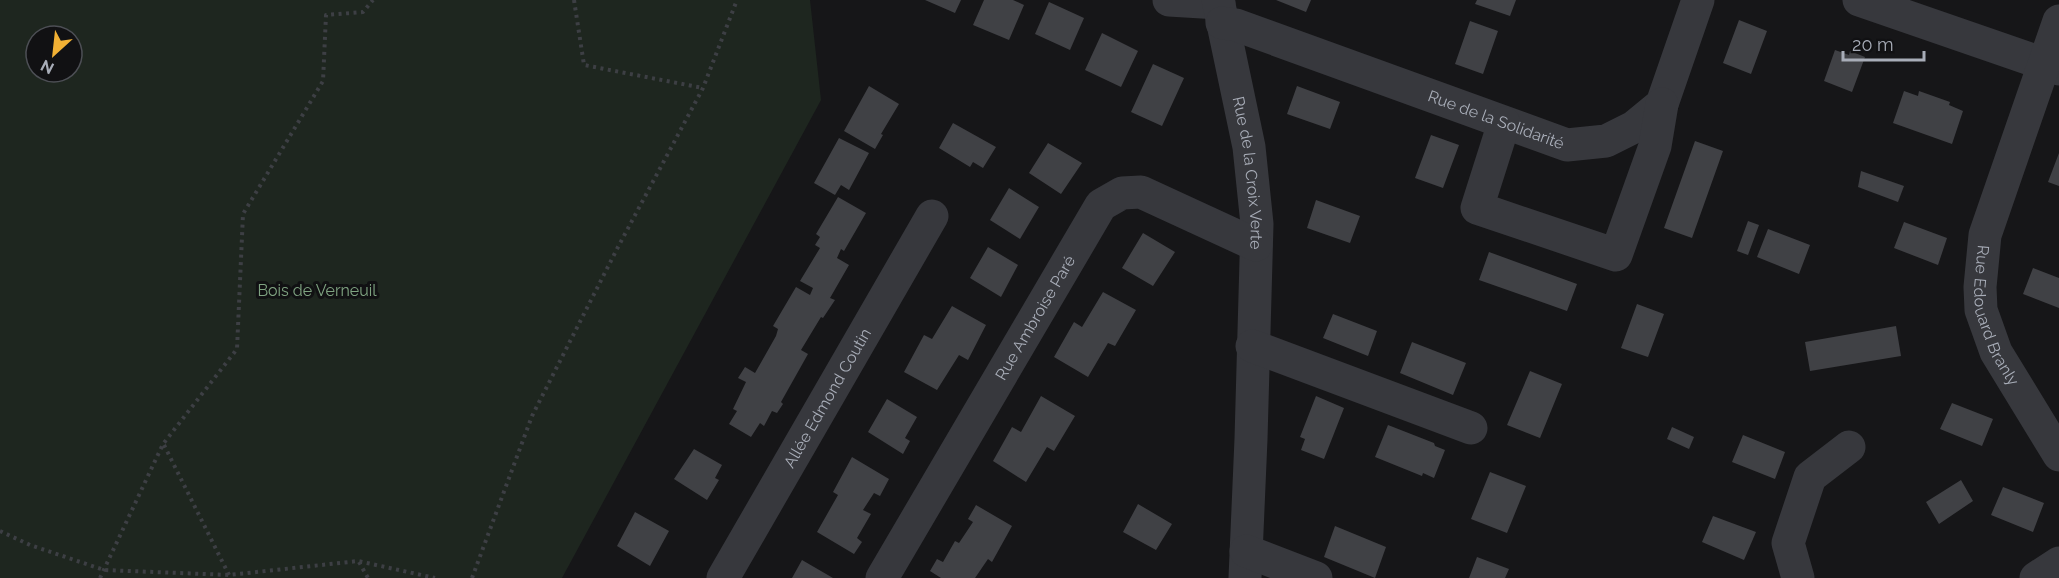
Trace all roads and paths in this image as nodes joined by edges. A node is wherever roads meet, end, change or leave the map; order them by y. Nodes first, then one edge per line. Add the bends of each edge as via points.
1 (373, 0) edge
2 (574, 0) edge
3 (737, 0) edge
4 (1169, 0) edge
5 (1698, 0) edge
6 (1859, 0) edge
7 (1220, 8) edge
8 (2059, 21) edge
9 (2051, 67) edge
10 (703, 88) junction
11 (1662, 104) junction
12 (1504, 123) junction
13 (932, 216) dead end
14 (1256, 245) junction
15 (1252, 346) junction
16 (1471, 428) dead end
17 (163, 444) junction
18 (1849, 447) dead end
19 (2059, 455) edge
20 (0, 531) edge
21 (358, 561) junction
22 (2059, 563) edge
23 (1245, 564) edge
24 (104, 570) junction
25 (229, 575) junction
26 (100, 578) edge
27 (368, 578) edge
28 (435, 578) edge
29 (472, 578) edge
30 (723, 578) edge
31 (882, 578) edge
32 (1316, 578) edge
33 (1798, 578) edge
34 (2036, 578) edge

1 - 17 path via 363,12 326,15 323,81 243,214 237,349
2 - 10 path via 584,65
3 - 10 path
4 - 7 street, Rue de la Solidarité
5 - 11 street
6 - 9 street
7 - 12 street, Rue de la Solidarité via 1236,25
7 - 14 street, Rue de la Croix Verte via 1249,147
8 - 9 street, Rue Edouard Branly
9 - 19 street, Rue Edouard Branly via 1985,235 1981,310 1996,352
10 - 29 path via 532,416
11 - 12 street, Rue de la Solidarité via 1634,127 1605,141 1567,145
11 - 12 street via 1655,146 1616,255 1477,208
13 - 30 street, Allée Edmond Coutin
14 - 15 street, Rue de la Croix Verte
14 - 31 street, Rue Ambroise Paré via 1141,192 1122,192 1101,205
15 - 16 street
15 - 23 street, Rue de la Croix Verte
17 - 24 path
17 - 25 path
18 - 33 street via 1810,477 1788,543
20 - 24 path
21 - 25 path
21 - 27 path
21 - 28 path
22 - 34 street
23 - 32 street, Rue de la Croix Verte
24 - 25 path
24 - 26 path

